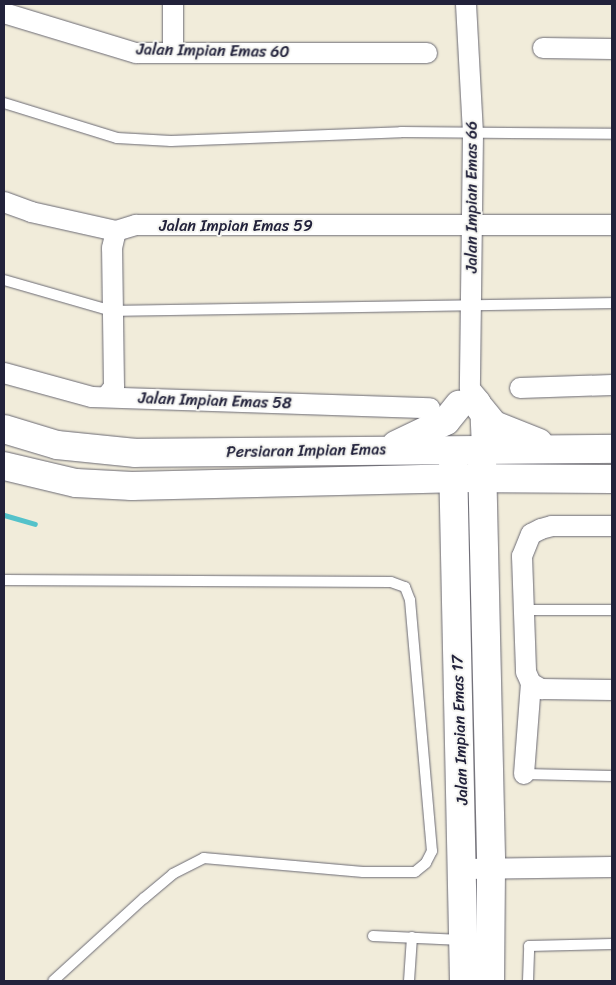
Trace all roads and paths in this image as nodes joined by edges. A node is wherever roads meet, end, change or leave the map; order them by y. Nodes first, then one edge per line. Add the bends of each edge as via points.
1 (173, 4) edge
2 (466, 4) edge
3 (4, 13) edge
4 (543, 48) dead end
5 (612, 49) edge
6 (173, 51) junction
7 (427, 53) dead end
8 (4, 103) edge
9 (473, 133) junction
10 (612, 134) edge
11 (4, 202) edge
12 (612, 225) edge
13 (473, 226) junction
14 (116, 231) junction
15 (4, 280) edge
16 (612, 303) edge
17 (471, 308) junction
18 (112, 311) junction
19 (4, 373) edge
20 (612, 385) edge
21 (520, 388) dead end
22 (106, 397) junction
23 (470, 401) junction
24 (430, 408) dead end
25 (4, 428) edge
26 (453, 448) junction
27 (482, 448) junction
28 (386, 449) junction
29 (554, 449) junction
30 (612, 449) edge
31 (4, 466) edge
32 (453, 478) junction
33 (482, 478) junction
34 (560, 479) junction
35 (612, 479) edge
36 (397, 481) junction
37 (455, 526) junction
38 (612, 526) edge
39 (484, 533) junction
40 (4, 580) edge
41 (525, 610) junction
42 (612, 610) edge
43 (536, 686) junction
44 (612, 690) edge
45 (524, 774) joint
46 (612, 776) edge
47 (612, 866) edge
48 (464, 869) junction
49 (491, 869) junction
50 (373, 936) dead end
51 (412, 937) junction
52 (465, 940) junction
53 (612, 944) edge
54 (53, 981) edge
55 (409, 981) edge
56 (464, 981) edge
57 (490, 981) edge
58 (528, 981) edge

1 - 6 street
2 - 9 street, Jalan Impian Emas 66
3 - 6 street, Jalan Impian Emas 60 via 136,53
4 - 5 street
6 - 7 street, Jalan Impian Emas 60
8 - 9 lane via 117,138 171,142 401,132
9 - 10 lane
9 - 13 street, Jalan Impian Emas 66
11 - 14 street, Jalan Impian Emas 59 via 31,212
12 - 13 street, Jalan Impian Emas 59
13 - 14 street, Jalan Impian Emas 59 via 136,226
13 - 17 street, Jalan Impian Emas 66
14 - 18 street via 112,248
15 - 18 lane
16 - 17 lane
17 - 18 lane
17 - 23 street, Jalan Impian Emas 66
18 - 22 street via 114,387
19 - 22 street, Jalan Impian Emas 58 via 92,397
20 - 21 street
22 - 24 street, Jalan Impian Emas 58
23 - 26 street, Jalan Impian Emas 66
23 - 27 street, Jalan Impian Emas 66
23 - 28 main road via 446,421
23 - 29 main road via 494,425
25 - 28 main road, Persiaran Impian Emas via 57,445 95,452
26 - 27 main road, Persiaran Impian Emas
26 - 28 main road, Persiaran Impian Emas
26 - 32 main road, Jalan Impian Emas 17
27 - 29 main road, Persiaran Impian Emas
27 - 33 main road, Jalan Impian Emas 17
29 - 30 main road, Persiaran Impian Emas
31 - 36 main road, Persiaran Impian Emas via 76,483 132,486
32 - 33 main road, Persiaran Impian Emas
32 - 36 main road, Persiaran Impian Emas
32 - 37 main road, Jalan Impian Emas 17
33 - 34 main road, Persiaran Impian Emas
33 - 39 main road, Jalan Impian Emas 17
34 - 35 main road, Persiaran Impian Emas
34 - 39 main road via 510,494 494,505
36 - 37 main road via 428,493 445,505
37 - 48 main road, Jalan Impian Emas 17
38 - 41 street via 552,526 531,534 522,556
39 - 49 main road, Jalan Impian Emas 17
40 - 54 lane via 391,582 405,586 410,600 432,851 426,863 415,872 363,872 204,858 174,874 144,898
41 - 42 lane
41 - 43 street via 526,672
43 - 44 street
43 - 45 street
45 - 46 lane
47 - 49 street
48 - 49 street
48 - 52 main road, Jalan Impian Emas 17
49 - 57 main road, Jalan Impian Emas 17
50 - 51 lane
51 - 52 lane
51 - 55 lane
52 - 56 main road, Jalan Impian Emas 17
53 - 58 lane via 529,946

